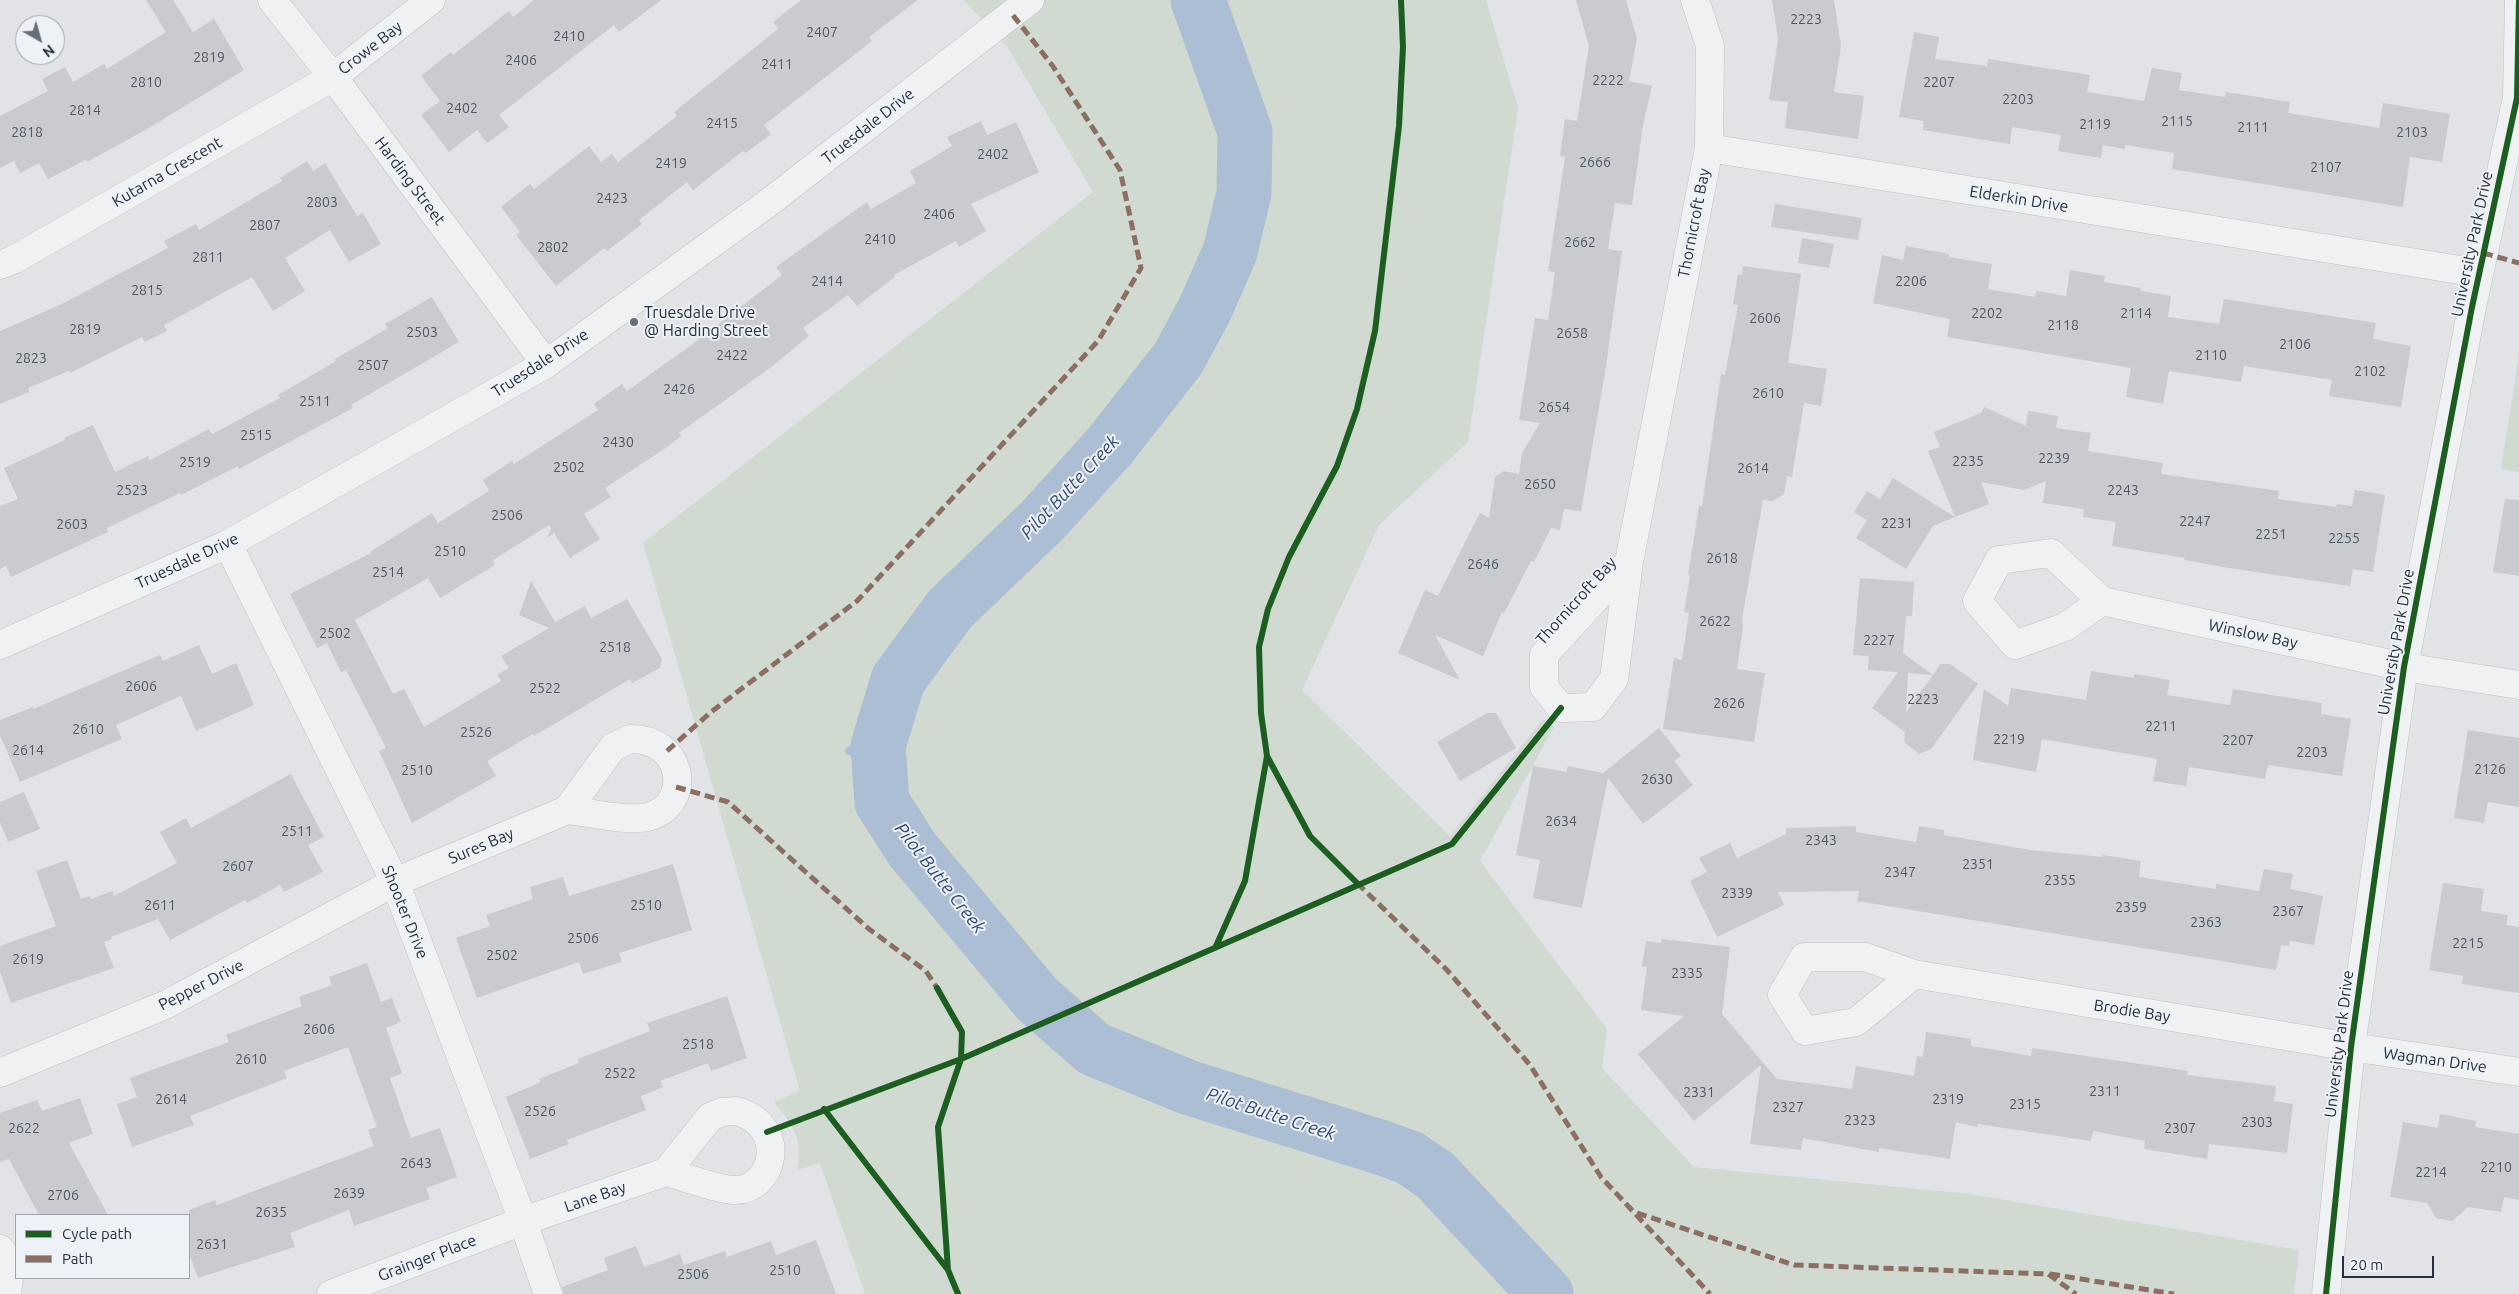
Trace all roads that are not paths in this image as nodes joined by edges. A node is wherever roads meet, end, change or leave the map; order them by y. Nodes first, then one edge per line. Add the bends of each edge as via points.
1 (272, 0) edge
2 (431, 0) edge
3 (1030, 0) edge
4 (1695, 0) edge
5 (2519, 0) edge
6 (333, 77) junction
7 (1709, 148) junction
8 (0, 265) edge
9 (2478, 273) junction
10 (546, 364) junction
11 (228, 544) junction
12 (1629, 562) junction
13 (2102, 601) dead end
14 (0, 645) edge
15 (2404, 667) junction
16 (2519, 685) edge
17 (567, 810) dead end
18 (396, 882) junction
19 (1914, 974) dead end
20 (2351, 1047) junction
21 (2519, 1072) edge
22 (0, 1073) edge
23 (666, 1172) dead end
24 (523, 1221) junction
25 (0, 1249) edge
26 (6, 1294) edge
27 (331, 1294) edge
28 (548, 1294) edge
29 (2326, 1294) edge

1 - 6 street, Harding Street
2 - 6 street, Crowe Bay
3 - 10 street, Truesdale Drive via 768,203
4 - 7 street via 1710,46
5 - 9 street, University Park Drive via 2517,98
6 - 8 street, Kutarna Crescent
6 - 10 street, Harding Street
7 - 9 street, Elderkin Drive
7 - 12 street, Thornicroft Bay
9 - 15 street, University Park Drive
10 - 11 street, Truesdale Drive
11 - 14 street, Truesdale Drive
11 - 18 street, Shooter Drive
12 - 12 street, Thornicroft Bay via 1544,655 1544,687 1562,708 1594,707 1614,679
13 - 15 street, Winslow Bay
15 - 16 street, Winslow Bay
15 - 20 street, University Park Drive
17 - 18 street, Sures Bay
18 - 22 street, Pepper Drive via 165,1005
18 - 24 street, Shooter Drive
19 - 20 street, Brodie Bay
20 - 21 street, Wagman Drive
20 - 29 street, University Park Drive
23 - 24 street, Lane Bay
24 - 27 street, Grainger Place
24 - 28 street, Shooter Drive
25 - 26 street via 8,1265 10,1281

